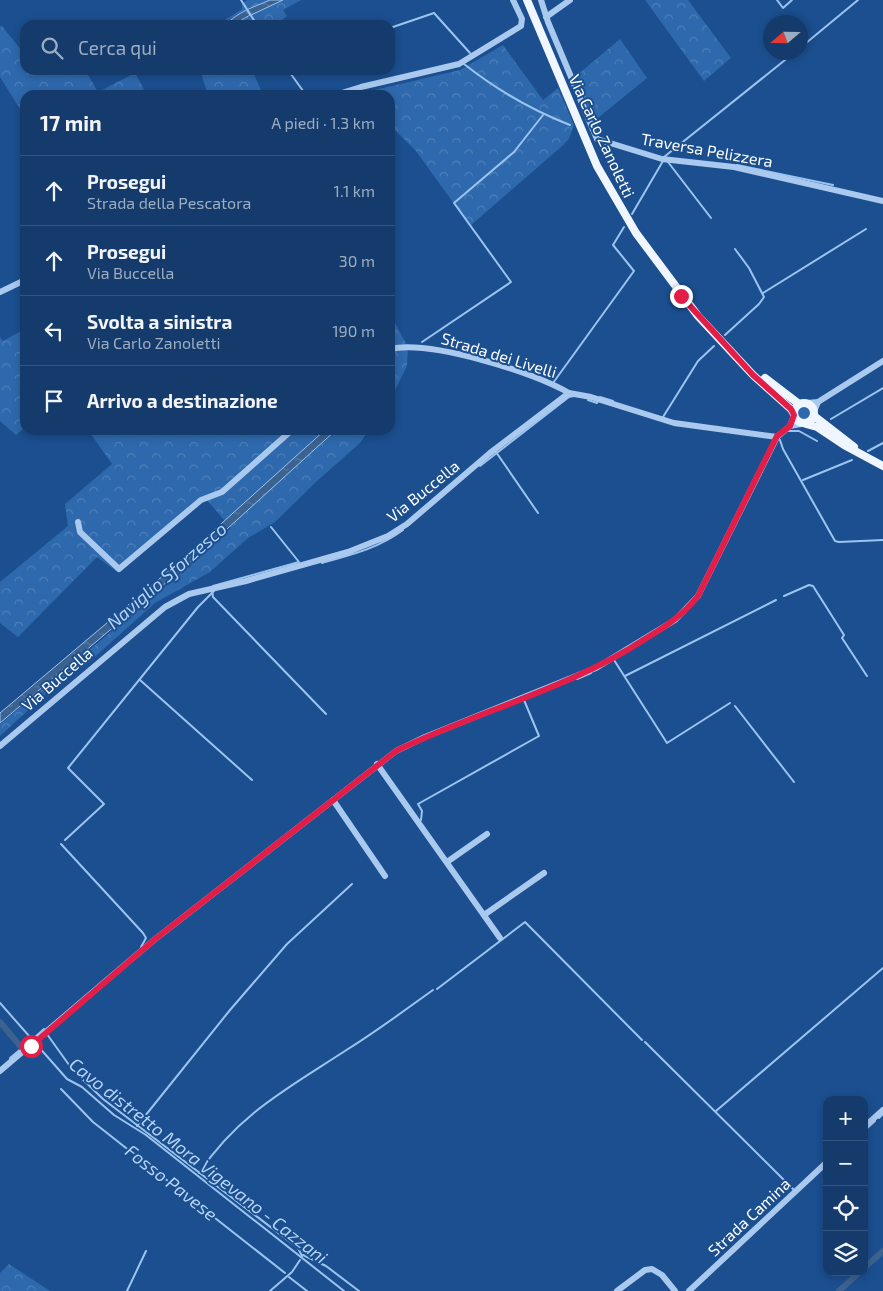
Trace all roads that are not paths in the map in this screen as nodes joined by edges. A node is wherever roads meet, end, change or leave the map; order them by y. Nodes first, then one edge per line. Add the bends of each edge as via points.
1 (513, 0) edge
2 (527, 0) edge
3 (541, 0) edge
4 (565, 1) edge
5 (546, 17) junction
6 (354, 90) edge
7 (883, 201) edge
8 (20, 282) edge
9 (0, 292) edge
10 (395, 348) edge
11 (883, 360) edge
12 (746, 365) junction
13 (570, 393) junction
14 (818, 402) junction
15 (803, 404) junction
16 (794, 414) junction
17 (814, 414) junction
18 (804, 424) junction
19 (790, 426) junction
20 (286, 435) edge
21 (777, 436) junction
22 (859, 452) junction
23 (883, 466) edge
24 (78, 522) dead end
25 (0, 746) edge
26 (378, 764) junction
27 (333, 800) junction
28 (487, 834) dead end
29 (447, 862) junction
30 (544, 873) dead end
31 (385, 876) dead end
32 (484, 915) junction
33 (500, 938) dead end
34 (0, 1071) edge
35 (883, 1110) edge
36 (868, 1123) edge
37 (823, 1166) edge
38 (617, 1291) edge
39 (675, 1291) edge
40 (689, 1291) edge

1 - 6 street via 520,14 520,26 462,62
2 - 12 main road, Via Carlo Zanoletti via 597,166 622,210 681,296
3 - 5 street
4 - 5 street
5 - 7 street, Traversa Pelizzera via 597,140 662,159 734,167
8 - 9 street
10 - 13 street, Strada dei Livelli via 449,351 526,375
11 - 14 street
12 - 15 main road, Via Carlo Zanoletti
12 - 16 main road, Via Carlo Zanoletti
13 - 21 street via 674,423
13 - 25 street, Via Buccella via 388,536 348,552 189,594 165,606
14 - 15 street
14 - 17 street
15 - 16 main road
15 - 17 main road
16 - 18 main road via 796,420
16 - 19 street
17 - 18 main road via 811,421
17 - 22 main road
18 - 19 street
18 - 22 main road via 817,427
19 - 21 street
20 - 24 street via 222,492 201,500 119,568 80,532
21 - 26 street via 698,596 675,620 596,668 425,737
22 - 23 main road
26 - 27 street
26 - 29 street
27 - 31 street
27 - 34 street via 154,940
28 - 29 street
29 - 32 street
30 - 32 street
32 - 33 street
35 - 36 street
37 - 40 street, Strada Camina
38 - 39 street via 652,1268

